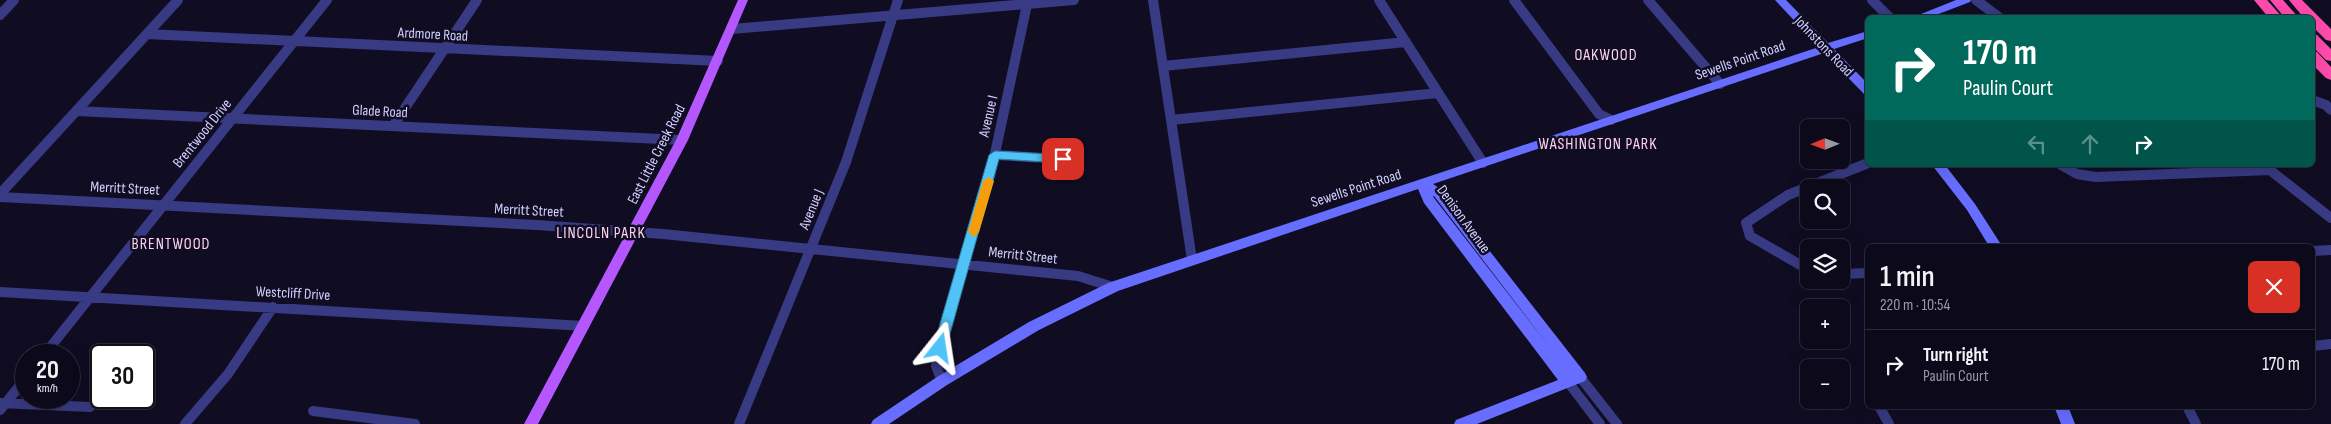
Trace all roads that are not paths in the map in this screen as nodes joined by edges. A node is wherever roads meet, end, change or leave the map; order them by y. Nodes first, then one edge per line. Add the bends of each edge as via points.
1 (14, 0) edge
2 (178, 0) edge
3 (327, 0) edge
4 (477, 0) edge
5 (743, 0) edge
6 (898, 0) edge
7 (1074, 0) edge
8 (1154, 0) edge
9 (1379, 0) edge
10 (1514, 0) edge
11 (1648, 0) edge
12 (1780, 0) edge
13 (1872, 0) edge
14 (1966, 0) edge
15 (1976, 0) edge
16 (2260, 0) edge
17 (2276, 0) edge
18 (2295, 0) edge
19 (1027, 2) edge
20 (0, 15) edge
21 (893, 15) junction
22 (1887, 15) edge
23 (1924, 15) edge
24 (1996, 15) edge
25 (2274, 15) edge
26 (2290, 15) edge
27 (2309, 15) edge
28 (2315, 21) edge
29 (732, 29) junction
30 (147, 34) junction
31 (1865, 35) edge
32 (2331, 37) edge
33 (294, 41) junction
34 (2315, 41) edge
35 (1406, 42) junction
36 (446, 48) junction
37 (1826, 48) junction
38 (2331, 57) edge
39 (2315, 58) edge
40 (718, 60) junction
41 (1163, 66) junction
42 (2331, 75) edge
43 (1720, 84) junction
44 (1865, 88) edge
45 (1438, 93) junction
46 (2315, 101) edge
47 (2331, 110) edge
48 (76, 111) junction
49 (233, 118) junction
50 (1171, 120) junction
51 (1612, 120) junction
52 (393, 126) junction
53 (682, 140) junction
54 (995, 155) junction
55 (1063, 159) dead end
56 (1483, 163) junction
57 (1865, 164) edge
58 (1940, 167) edge
59 (2065, 167) edge
60 (2267, 167) edge
61 (2231, 168) edge
62 (1422, 183) junction
63 (0, 196) edge
64 (163, 206) junction
65 (2331, 218) edge
66 (634, 232) junction
67 (1995, 244) edge
68 (810, 249) junction
69 (2331, 250) edge
70 (2315, 251) edge
71 (1192, 260) junction
72 (964, 265) junction
73 (1800, 265) edge
74 (1865, 273) edge
75 (1850, 274) edge
76 (1113, 286) junction
77 (0, 292) edge
78 (90, 297) junction
79 (273, 307) junction
80 (584, 326) junction
81 (53, 344) edge
82 (2331, 344) edge
83 (2315, 346) edge
84 (1574, 379) junction
85 (942, 381) junction
86 (15, 390) edge
87 (2, 405) edge
88 (90, 407) dead end
89 (1881, 409) edge
90 (2062, 409) edge
91 (2188, 409) edge
92 (313, 411) dead end
93 (382, 422) edge
94 (185, 424) edge
95 (415, 424) edge
96 (531, 424) edge
97 (739, 424) edge
98 (878, 424) edge
99 (1461, 424) edge
100 (1600, 424) edge
101 (1617, 424) edge
102 (1889, 424) edge
103 (2068, 424) edge
104 (2196, 424) edge

1 - 20 street
2 - 30 street
3 - 33 street, Brentwood Drive
4 - 36 street
5 - 29 main road, East Little Creek Road
6 - 21 street, Avenue J
7 - 19 street
8 - 41 street
9 - 35 street
10 - 51 street via 1600,114
11 - 43 street
12 - 37 main road, Johnstons Road
13 - 22 street
14 - 23 main road
15 - 24 street
16 - 25 highway
17 - 26 highway
18 - 27 highway
19 - 21 street
19 - 54 street, Avenue I
21 - 29 street
21 - 68 street, Avenue J via 846,162
28 - 32 highway
29 - 40 main road, East Little Creek Road
30 - 33 street, Ardmore Road
30 - 48 street
31 - 37 main road, Sewells Point Road
33 - 36 street, Ardmore Road
33 - 49 street, Brentwood Drive
34 - 38 highway
35 - 41 street
35 - 45 street
36 - 40 street, Ardmore Road
36 - 52 street
37 - 43 main road, Sewells Point Road
37 - 44 main road, Johnstons Road
39 - 42 highway
40 - 53 main road, East Little Creek Road
41 - 50 street
43 - 51 main road, Sewells Point Road
45 - 50 street
45 - 56 street
46 - 47 street via 2326,104
48 - 49 street, Glade Road
48 - 63 street
49 - 52 street, Glade Road
49 - 64 street, Brentwood Drive
50 - 71 street
51 - 56 main road, Sewells Point Road
52 - 53 street, Glade Road
53 - 66 main road, East Little Creek Road
54 - 55 street
54 - 72 street, Avenue I
56 - 62 main road, Sewells Point Road
57 - 73 street via 1801,189 1748,222 1745,227 1750,236
58 - 67 main road
59 - 61 street via 2077,174 2096,177
60 - 61 street
60 - 65 street
62 - 71 main road, Sewells Point Road
62 - 84 main road, Denison Avenue via 1428,200
63 - 64 street, Merritt Street
64 - 66 street, Merritt Street
64 - 78 street, Brentwood Drive
66 - 68 street, Merritt Street
66 - 80 main road, East Little Creek Road
68 - 72 street, Merritt Street
68 - 97 street, Avenue J
69 - 70 street
71 - 76 main road, Sewells Point Road
72 - 76 street, Merritt Street via 1078,276
72 - 85 street, Avenue I via 936,366
74 - 75 street
76 - 85 main road, Sewells Point Road via 1034,326
77 - 78 street, Westcliff Drive
78 - 79 street, Westcliff Drive
78 - 81 street, Brentwood Drive
79 - 80 street, Westcliff Drive
79 - 94 street via 228,374
80 - 96 main road, East Little Creek Road
82 - 83 street
84 - 99 main road
84 - 100 street, Denison Avenue
84 - 101 street, Denison Avenue
85 - 98 main road, Sewells Point Road
86 - 87 street
87 - 88 street
89 - 102 street
90 - 103 main road
91 - 104 street
92 - 93 street
93 - 95 street

